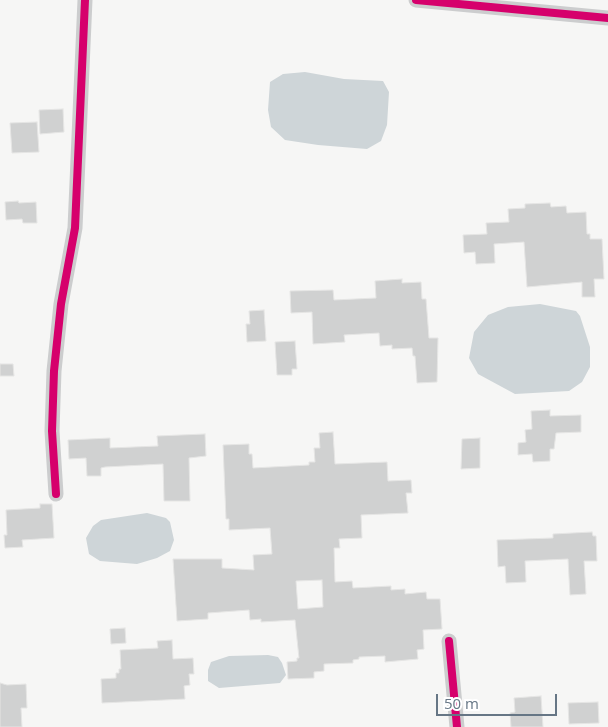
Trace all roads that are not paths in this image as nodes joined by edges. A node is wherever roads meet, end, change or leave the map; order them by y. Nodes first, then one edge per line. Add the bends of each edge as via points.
1 (85, 0) edge
2 (416, 0) edge
3 (608, 18) edge
4 (56, 494) dead end
5 (449, 641) dead end
6 (457, 727) edge

1 - 4 street via 75,228 61,304 54,371 52,431
2 - 3 street
5 - 6 street

